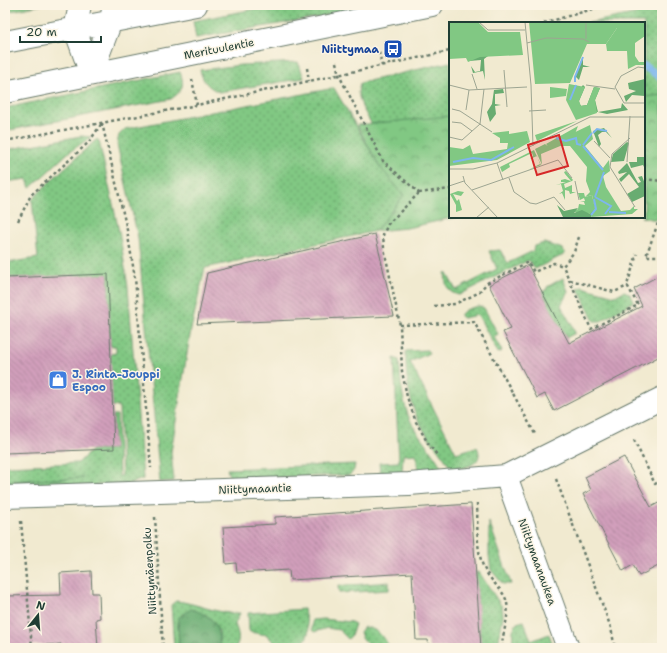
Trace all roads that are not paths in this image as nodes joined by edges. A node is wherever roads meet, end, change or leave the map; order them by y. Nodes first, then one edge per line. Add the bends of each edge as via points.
1 (80, 5) edge
2 (196, 5) edge
3 (432, 5) edge
4 (112, 13) edge
5 (75, 29) junction
6 (5, 42) edge
7 (91, 74) junction
8 (5, 92) edge
9 (662, 398) edge
10 (506, 476) junction
11 (5, 497) edge
12 (568, 648) edge

1 - 5 main road
2 - 4 main road
3 - 7 main road, Merituulentie
4 - 5 main road
4 - 7 main road
5 - 6 main road
5 - 7 main road
7 - 8 main road, Merituulentie
9 - 10 main road
10 - 11 main road, Niittymaantie via 402,484
10 - 12 main road, Niittymaanaukea

